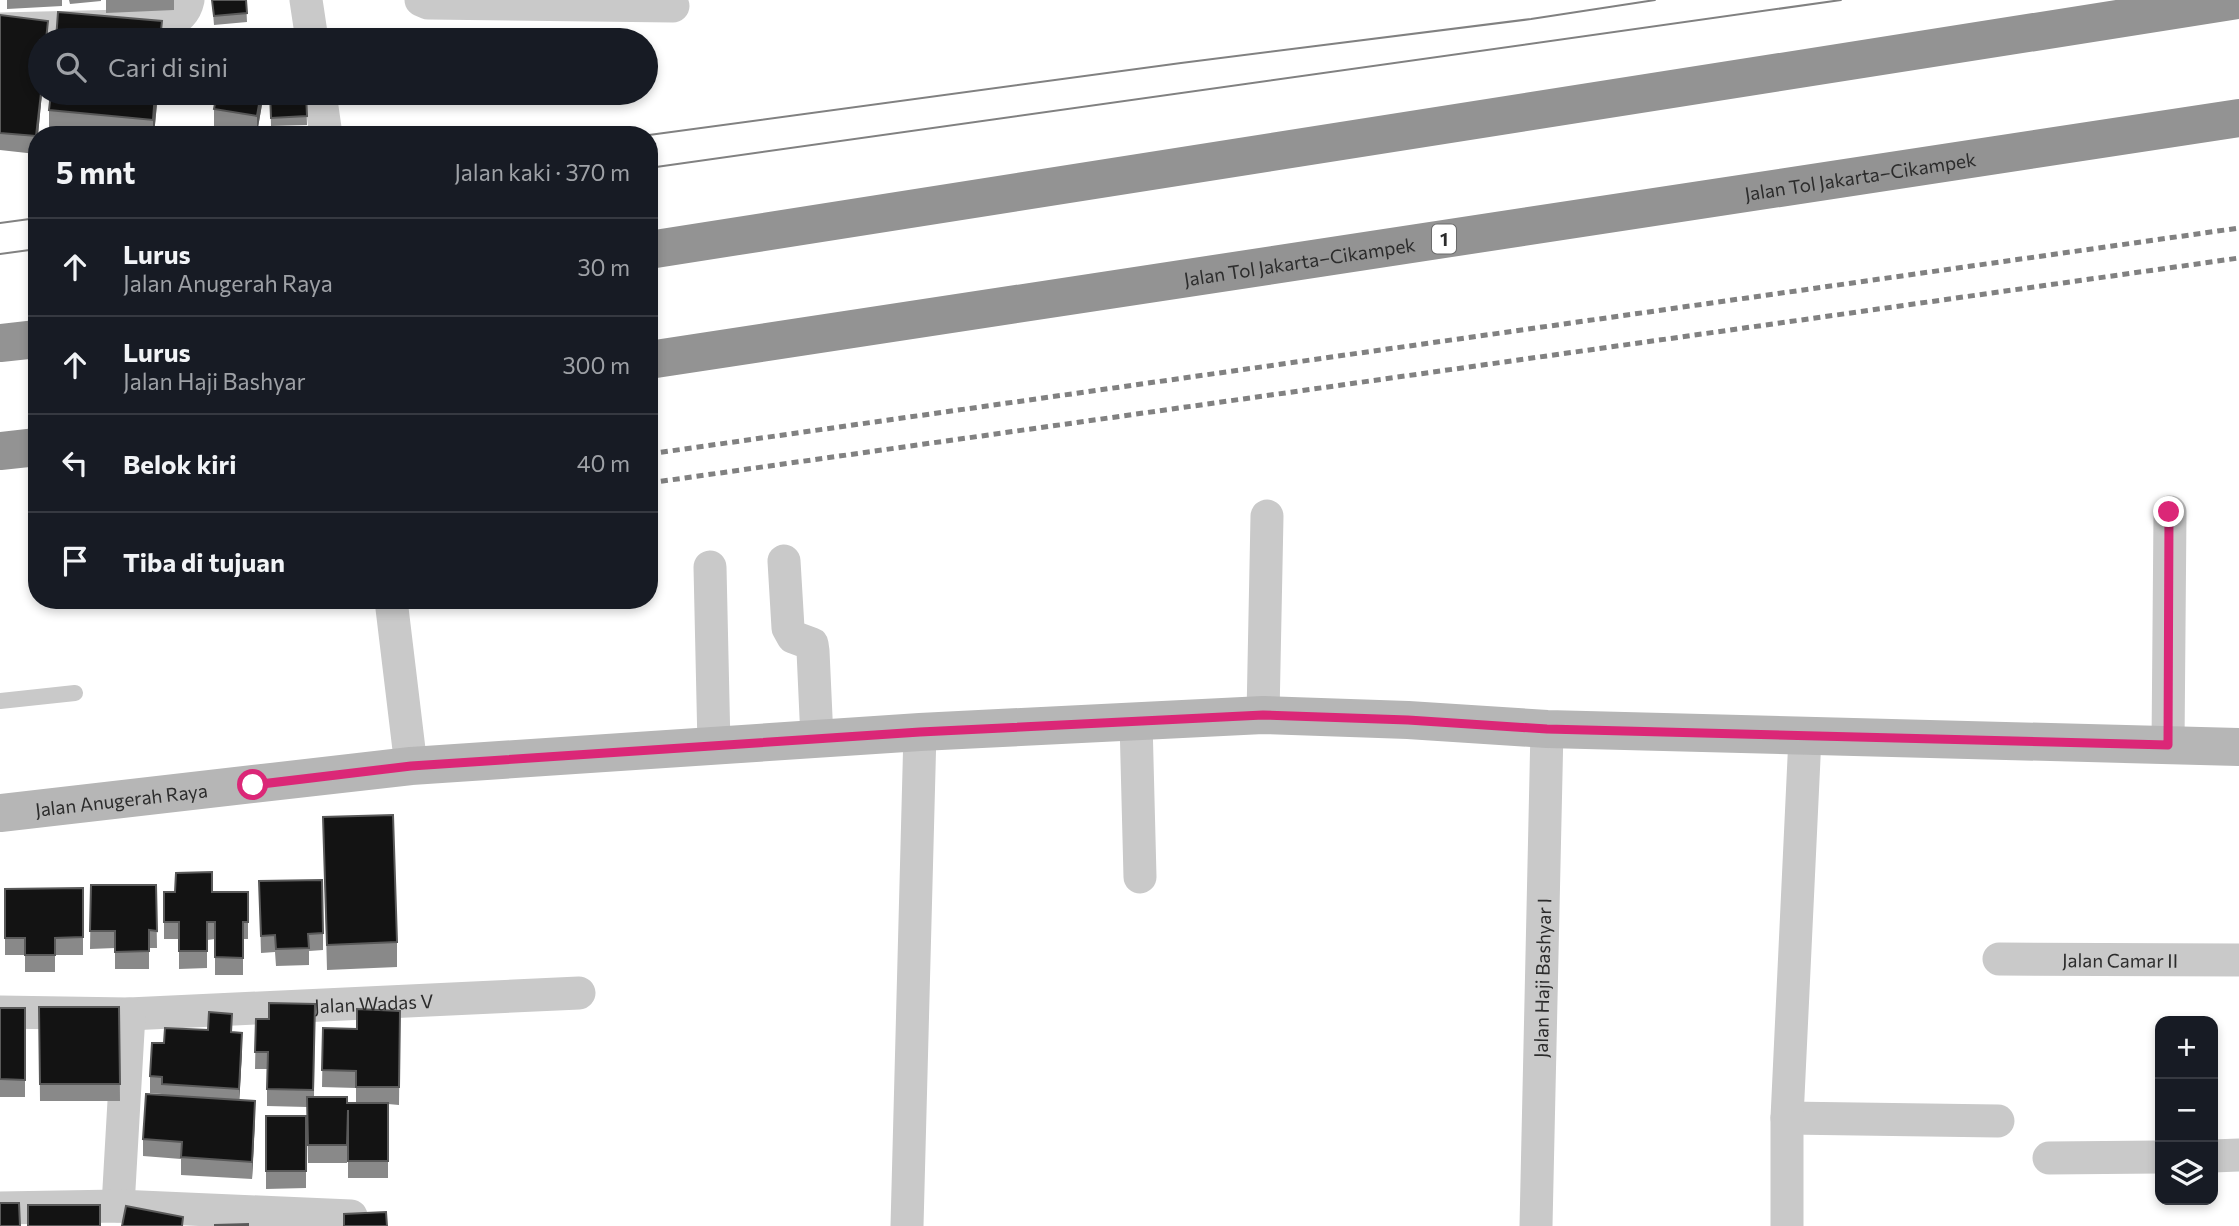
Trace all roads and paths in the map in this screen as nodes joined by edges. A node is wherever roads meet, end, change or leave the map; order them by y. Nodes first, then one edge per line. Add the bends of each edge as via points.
1 (188, 0) edge
2 (306, 0) edge
3 (421, 0) edge
4 (2223, 2) edge
5 (673, 6) dead end
6 (28, 28) edge
7 (42, 28) edge
8 (310, 28) edge
9 (0, 29) edge
10 (322, 105) edge
11 (2239, 118) edge
12 (325, 126) edge
13 (658, 249) edge
14 (28, 340) edge
15 (0, 343) edge
16 (658, 359) edge
17 (28, 448) edge
18 (0, 451) edge
19 (2169, 512) dead end
20 (1267, 516) dead end
21 (784, 561) dead end
22 (710, 567) dead end
23 (392, 609) edge
24 (75, 693) dead end
25 (0, 701) edge
26 (1263, 715) junction
27 (1136, 722) junction
28 (1547, 729) junction
29 (920, 732) junction
30 (1805, 737) junction
31 (817, 739) junction
32 (2168, 745) junction
33 (714, 746) junction
34 (2239, 747) edge
35 (411, 766) junction
36 (0, 813) edge
37 (1140, 877) dead end
38 (1999, 959) dead end
39 (2239, 960) edge
40 (579, 993) dead end
41 (0, 1012) edge
42 (129, 1014) junction
43 (1787, 1118) junction
44 (1998, 1121) dead end
45 (2239, 1155) edge
46 (2218, 1156) edge
47 (2155, 1157) edge
48 (2049, 1158) dead end
49 (118, 1206) junction
50 (0, 1208) edge
51 (351, 1216) edge
52 (907, 1226) edge
53 (1536, 1226) edge
54 (1787, 1226) edge

1 - 7 street via 179,18 166,25
2 - 8 street
3 - 5 street
4 - 13 highway
6 - 9 street
10 - 12 street
11 - 16 highway, Jalan Tol Jakarta–Cikampek / 1
14 - 15 highway
17 - 18 highway
19 - 32 street
20 - 26 street
21 - 31 street via 788,628 793,637 812,644
22 - 33 street
23 - 35 street
24 - 25 lane
26 - 27 street, Jalan Anugerah Raya
26 - 28 street, Jalan Anugerah Raya
27 - 29 street, Jalan Anugerah Raya
27 - 37 street
28 - 30 street, Jalan Anugerah Raya
28 - 53 street, Jalan Haji Bashyar I
29 - 31 street, Jalan Anugerah Raya
29 - 52 street
30 - 32 street, Jalan Anugerah Raya
30 - 43 street
31 - 33 street, Jalan Anugerah Raya
32 - 34 street, Jalan Anugerah Raya
33 - 35 street, Jalan Anugerah Raya
35 - 36 street, Jalan Anugerah Raya
38 - 39 street, Jalan Camar II
40 - 42 street, Jalan Wadas V
41 - 42 street, Jalan Wadas V
42 - 49 street
43 - 44 street
43 - 54 street
45 - 46 street
47 - 48 street
49 - 50 street
49 - 51 street

